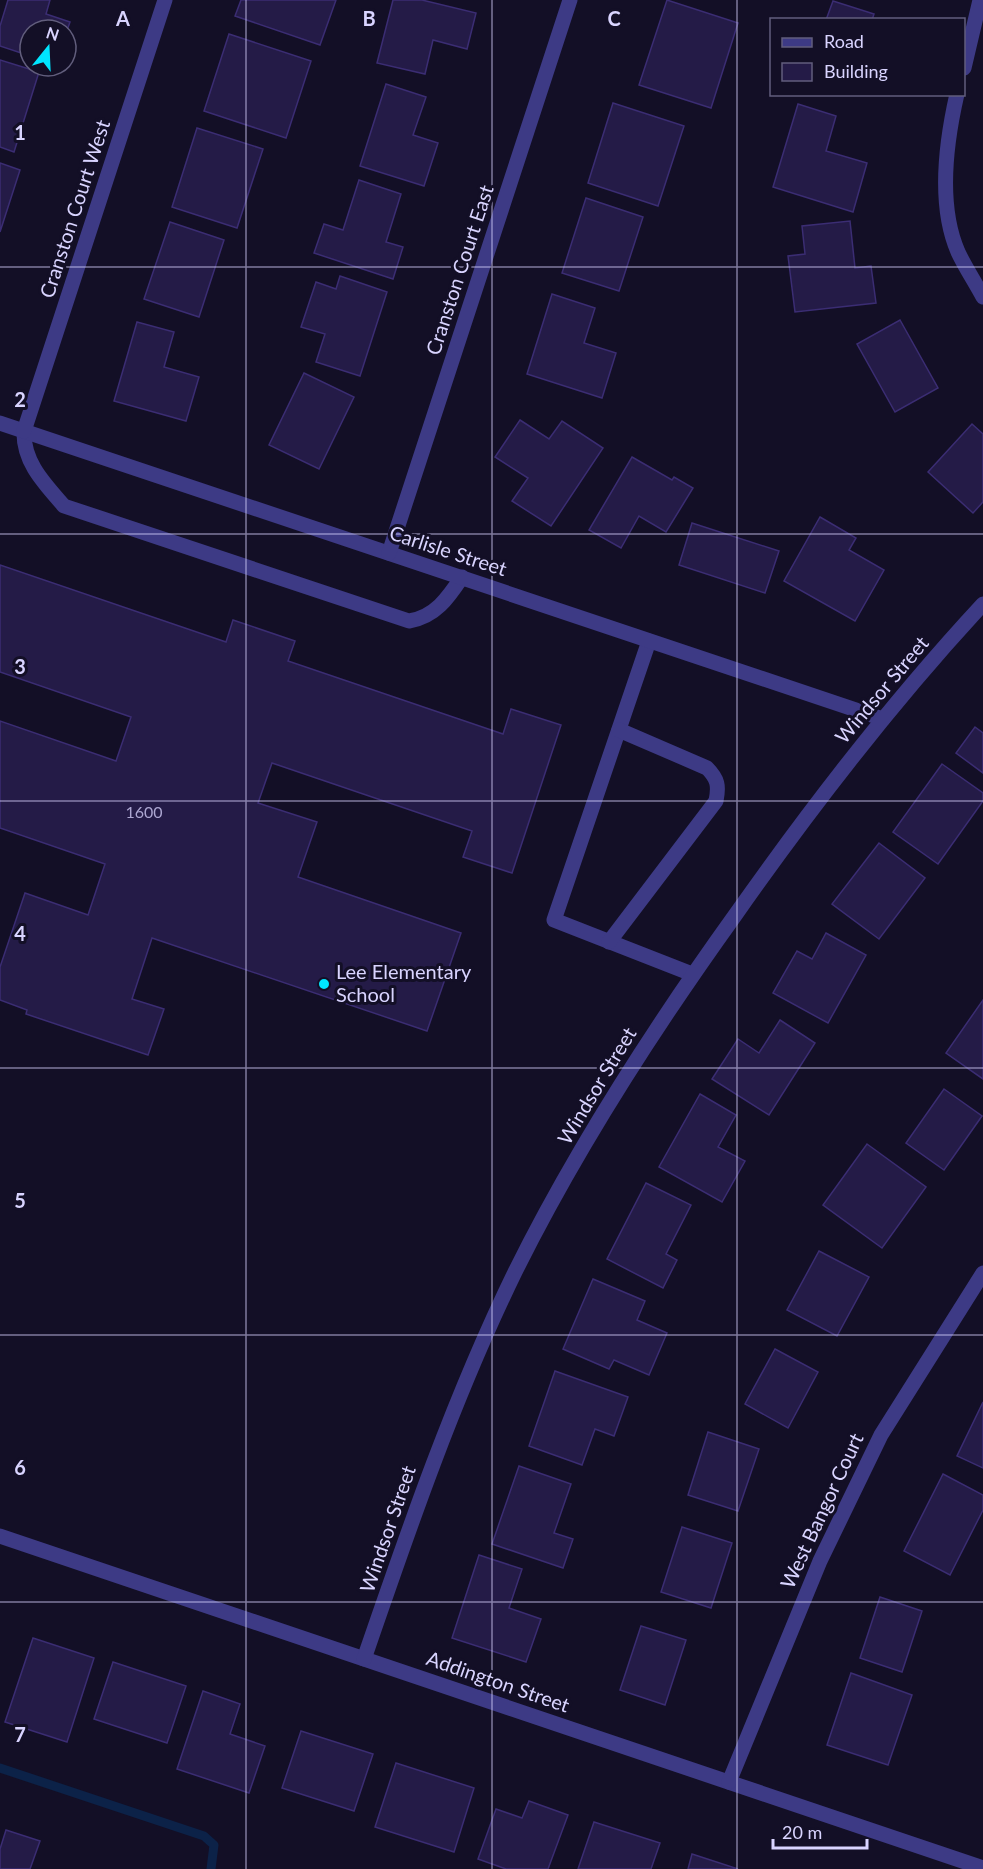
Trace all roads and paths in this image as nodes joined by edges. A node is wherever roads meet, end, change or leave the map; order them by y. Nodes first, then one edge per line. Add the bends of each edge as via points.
1 (165, 0) edge
2 (570, 0) edge
3 (980, 0) edge
4 (965, 60) edge
5 (957, 96) edge
6 (983, 297) edge
7 (0, 423) edge
8 (24, 431) junction
9 (389, 553) junction
10 (462, 578) junction
11 (983, 604) edge
12 (649, 640) junction
13 (883, 719) junction
14 (619, 730) junction
15 (609, 942) junction
16 (692, 974) junction
17 (983, 1273) edge
18 (0, 1536) edge
19 (364, 1659) junction
20 (729, 1782) junction
21 (983, 1868) edge

1 - 8 street, Cranston Court West
2 - 9 street, Cranston Court East
3 - 4 street
5 - 6 street via 949,130 946,200 957,251
7 - 8 street, Carlisle Street
8 - 9 street, Carlisle Street
8 - 10 street via 23,449 64,506 409,621 423,619 445,602
9 - 10 street, Carlisle Street
10 - 12 street, Carlisle Street
11 - 13 street, Windsor Street
12 - 13 street, Carlisle Street
12 - 14 street
13 - 16 street, Windsor Street via 797,827
14 - 15 street via 554,920
14 - 15 street via 706,768 716,777 719,789 716,801
15 - 16 street
16 - 19 street, Windsor Street via 555,1196 510,1283 434,1461
17 - 20 street, West Bangor Court via 881,1435 820,1561
18 - 19 street, Addington Street
19 - 20 street, Addington Street
20 - 21 street, Addington Street

